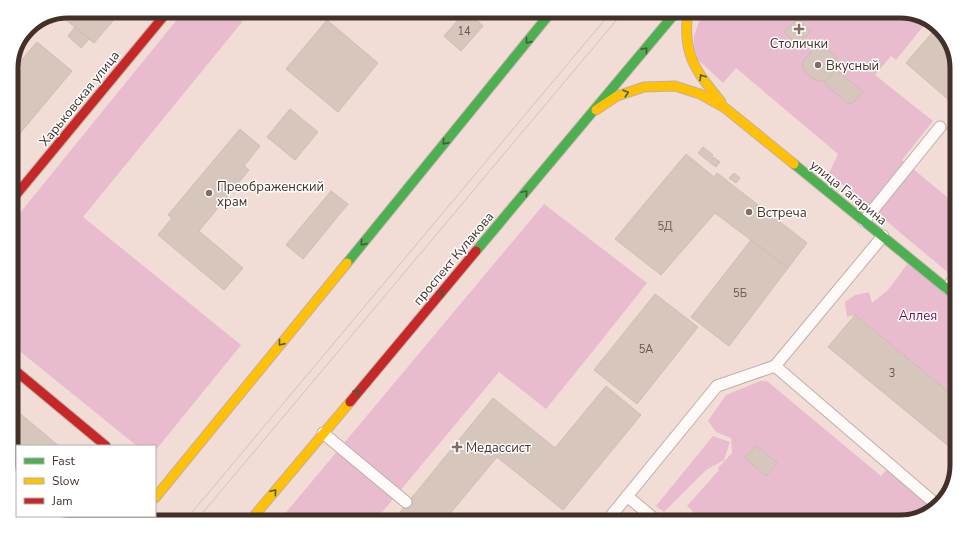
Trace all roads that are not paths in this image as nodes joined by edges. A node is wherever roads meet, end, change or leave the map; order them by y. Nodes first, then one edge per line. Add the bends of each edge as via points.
1 (162, 18) edge
2 (546, 18) edge
3 (671, 18) edge
4 (687, 18) edge
5 (725, 108) junction
6 (593, 112) junction
7 (940, 127) dead end
8 (18, 193) edge
9 (864, 221) junction
10 (883, 236) junction
11 (950, 284) edge
12 (947, 288) junction
13 (950, 291) edge
14 (775, 366) junction
15 (18, 373) edge
16 (324, 433) junction
17 (105, 445) edge
18 (157, 492) edge
19 (628, 496) junction
20 (406, 502) dead end
21 (933, 502) edge
22 (255, 515) edge
23 (612, 515) edge
24 (650, 515) edge

1 - 8 main road, Харьковская улица
2 -> 18 main road
6 -> 3 main road, проспект Кулакова
5 -> 4 main road via 691,60 686,34
6 -> 5 main road via 617,96 644,87 675,86 700,94
5 - 9 main road, улица Гагарина
16 -> 6 main road, проспект Кулакова
7 - 9 lane
9 - 10 main road, улица Гагарина
10 - 12 main road, улица Гагарина
10 - 14 lane
11 - 12 lane
12 - 13 main road, улица Гагарина
14 - 19 lane via 717,386
14 - 21 lane
15 - 17 main road
16 - 20 lane
22 -> 16 main road, проспект Кулакова
19 - 23 lane
19 - 24 lane

